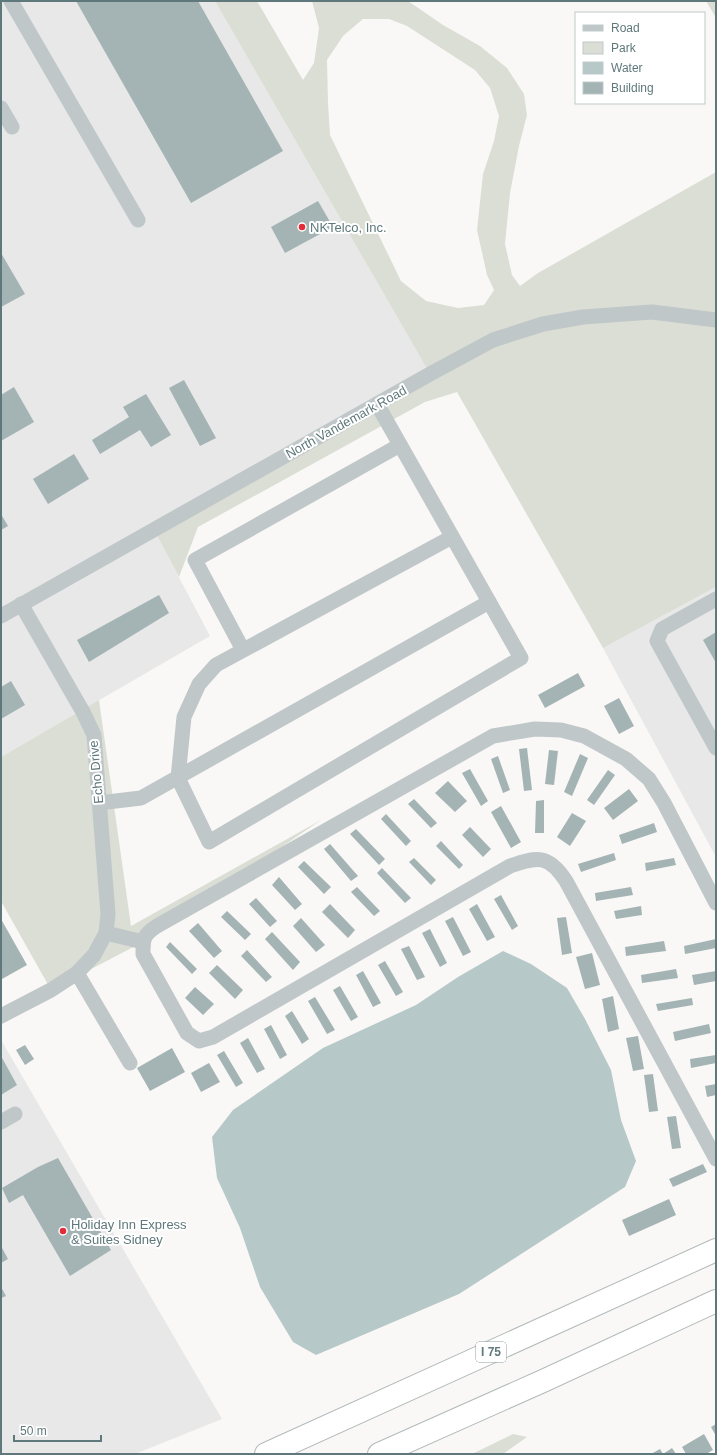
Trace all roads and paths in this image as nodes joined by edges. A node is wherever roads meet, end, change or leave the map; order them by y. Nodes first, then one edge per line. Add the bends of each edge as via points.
1 (11, 1) edge
2 (1, 108) edge
3 (12, 127) dead end
4 (138, 220) dead end
5 (716, 320) edge
6 (378, 404) junction
7 (400, 445) junction
8 (452, 537) junction
9 (716, 599) edge
10 (489, 602) junction
11 (21, 604) junction
12 (1, 616) edge
13 (243, 650) junction
14 (716, 748) edge
15 (178, 778) junction
16 (99, 803) junction
17 (716, 903) edge
18 (106, 934) junction
19 (143, 942) junction
20 (77, 973) junction
21 (1, 1016) edge
22 (130, 1063) dead end
23 (15, 1114) dead end
24 (1, 1122) edge
25 (716, 1159) edge
26 (716, 1250) edge
27 (716, 1301) edge
28 (294, 1441) junction
29 (255, 1454) edge
30 (266, 1454) edge
31 (379, 1454) edge

1 - 4 street
2 - 3 street
5 - 6 street, North Vandemark Road via 652,312 583,316 543,324 493,340
6 - 7 street
6 - 11 street, North Vandemark Road
7 - 8 street
7 - 13 street via 195,560
8 - 10 street
8 - 13 street
9 - 14 street via 662,629 657,641
10 - 15 street
10 - 15 street via 521,658 209,842
11 - 12 street, North Vandemark Road
11 - 16 street, Echo Drive via 94,735
13 - 15 street via 216,665 199,684 184,717
15 - 16 street via 141,798
16 - 18 street, Echo Drive via 108,914
17 - 19 street via 649,779 626,759 584,736 561,730 535,729 493,736 157,926 146,933
18 - 19 street
18 - 20 street via 94,955
19 - 25 street via 143,954 187,1033 199,1041 214,1037 510,866 529,859 544,860 558,869 566,881
20 - 21 street
20 - 22 street
23 - 24 street
26 - 28 highway, I 75
27 - 31 highway
28 - 29 highway
28 - 30 highway, I 75

